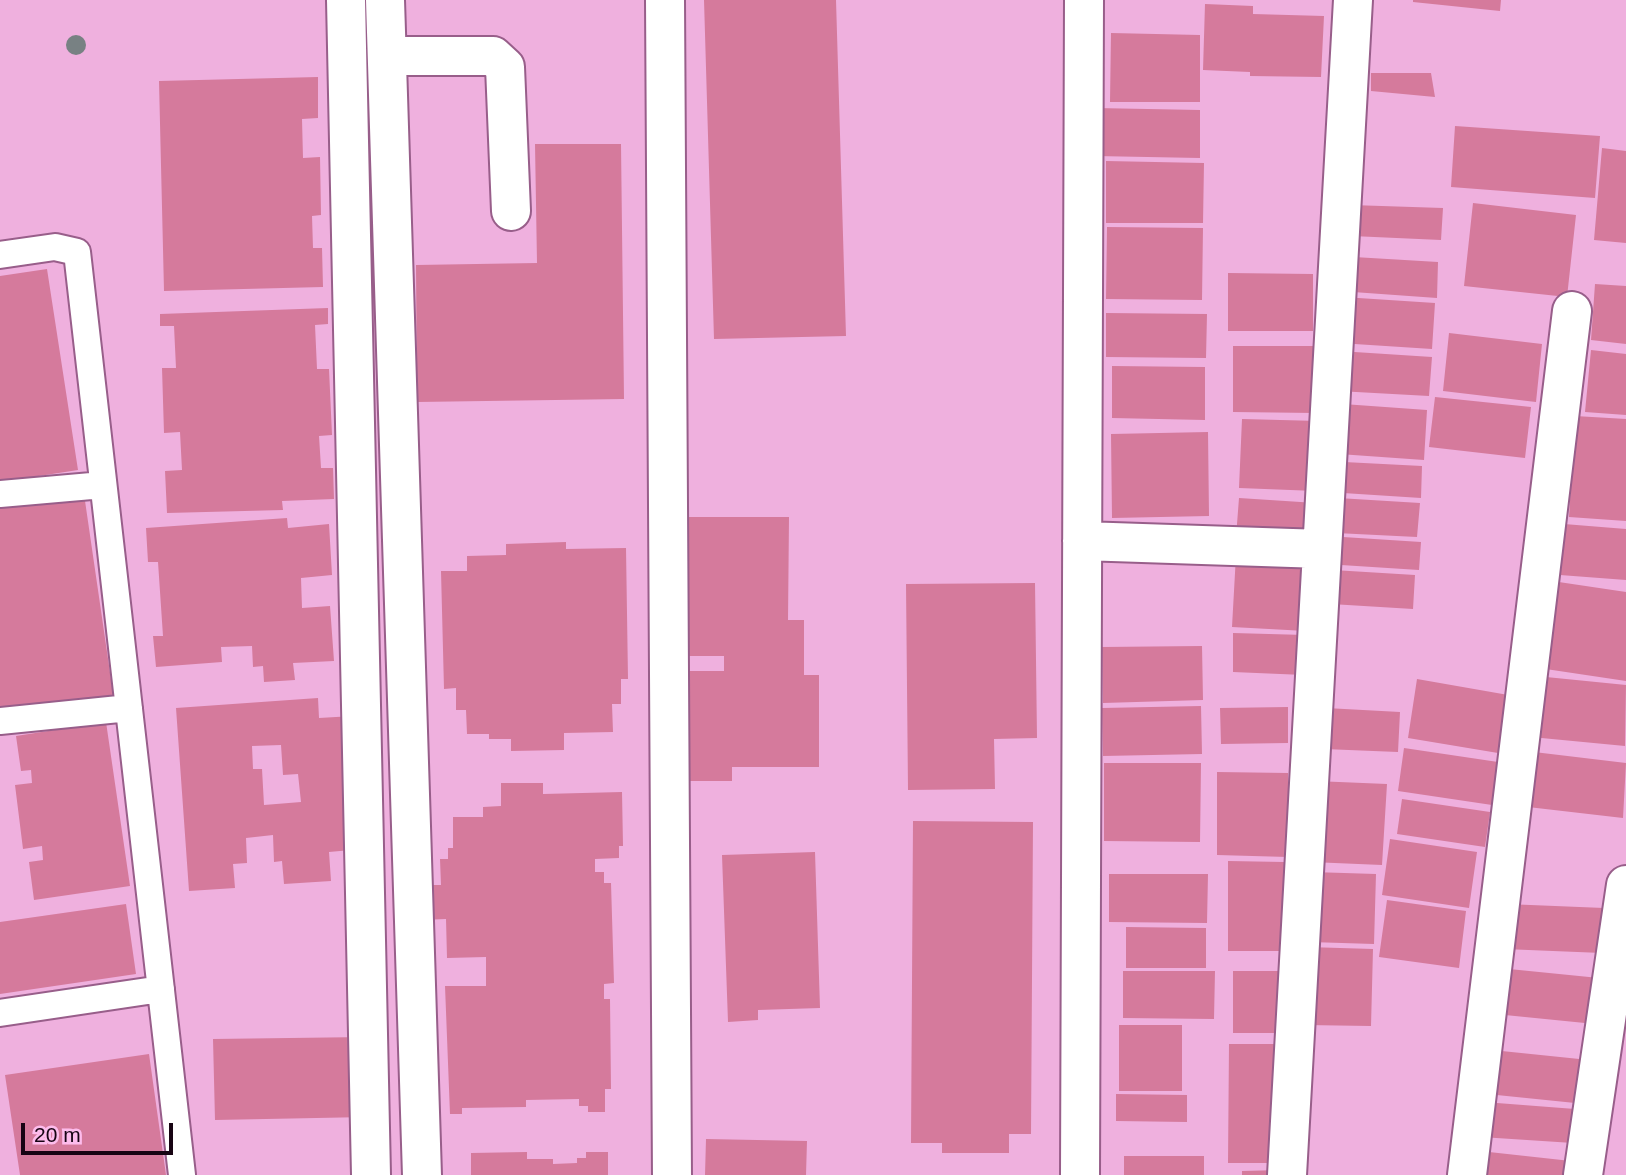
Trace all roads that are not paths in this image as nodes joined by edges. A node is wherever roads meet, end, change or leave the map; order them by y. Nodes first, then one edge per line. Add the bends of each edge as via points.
1 (346, 0) edge
2 (385, 0) edge
3 (665, 0) edge
4 (1084, 0) edge
5 (1353, 0) edge
6 (387, 56) junction
7 (511, 211) dead end
8 (0, 255) edge
9 (1572, 312) dead end
10 (103, 485) junction
11 (0, 494) edge
12 (1082, 541) junction
13 (1322, 549) junction
14 (129, 709) junction
15 (0, 721) edge
16 (1625, 899) edge
17 (161, 989) junction
18 (0, 1013) edge
19 (182, 1175) edge
20 (371, 1175) edge
21 (422, 1175) edge
22 (672, 1175) edge
23 (1080, 1175) edge
24 (1287, 1175) edge
25 (1467, 1175) edge
26 (1583, 1175) edge

1 - 20 street
2 - 6 street
3 - 22 street
4 - 12 street
5 - 13 street
6 - 7 street via 493,56 505,67
6 - 21 street
8 - 10 lane via 55,247 77,252
9 - 25 street
10 - 11 lane
10 - 14 lane
12 - 13 street
12 - 23 street
13 - 24 street
14 - 15 lane
14 - 17 lane
16 - 26 street
17 - 18 lane
17 - 19 lane

